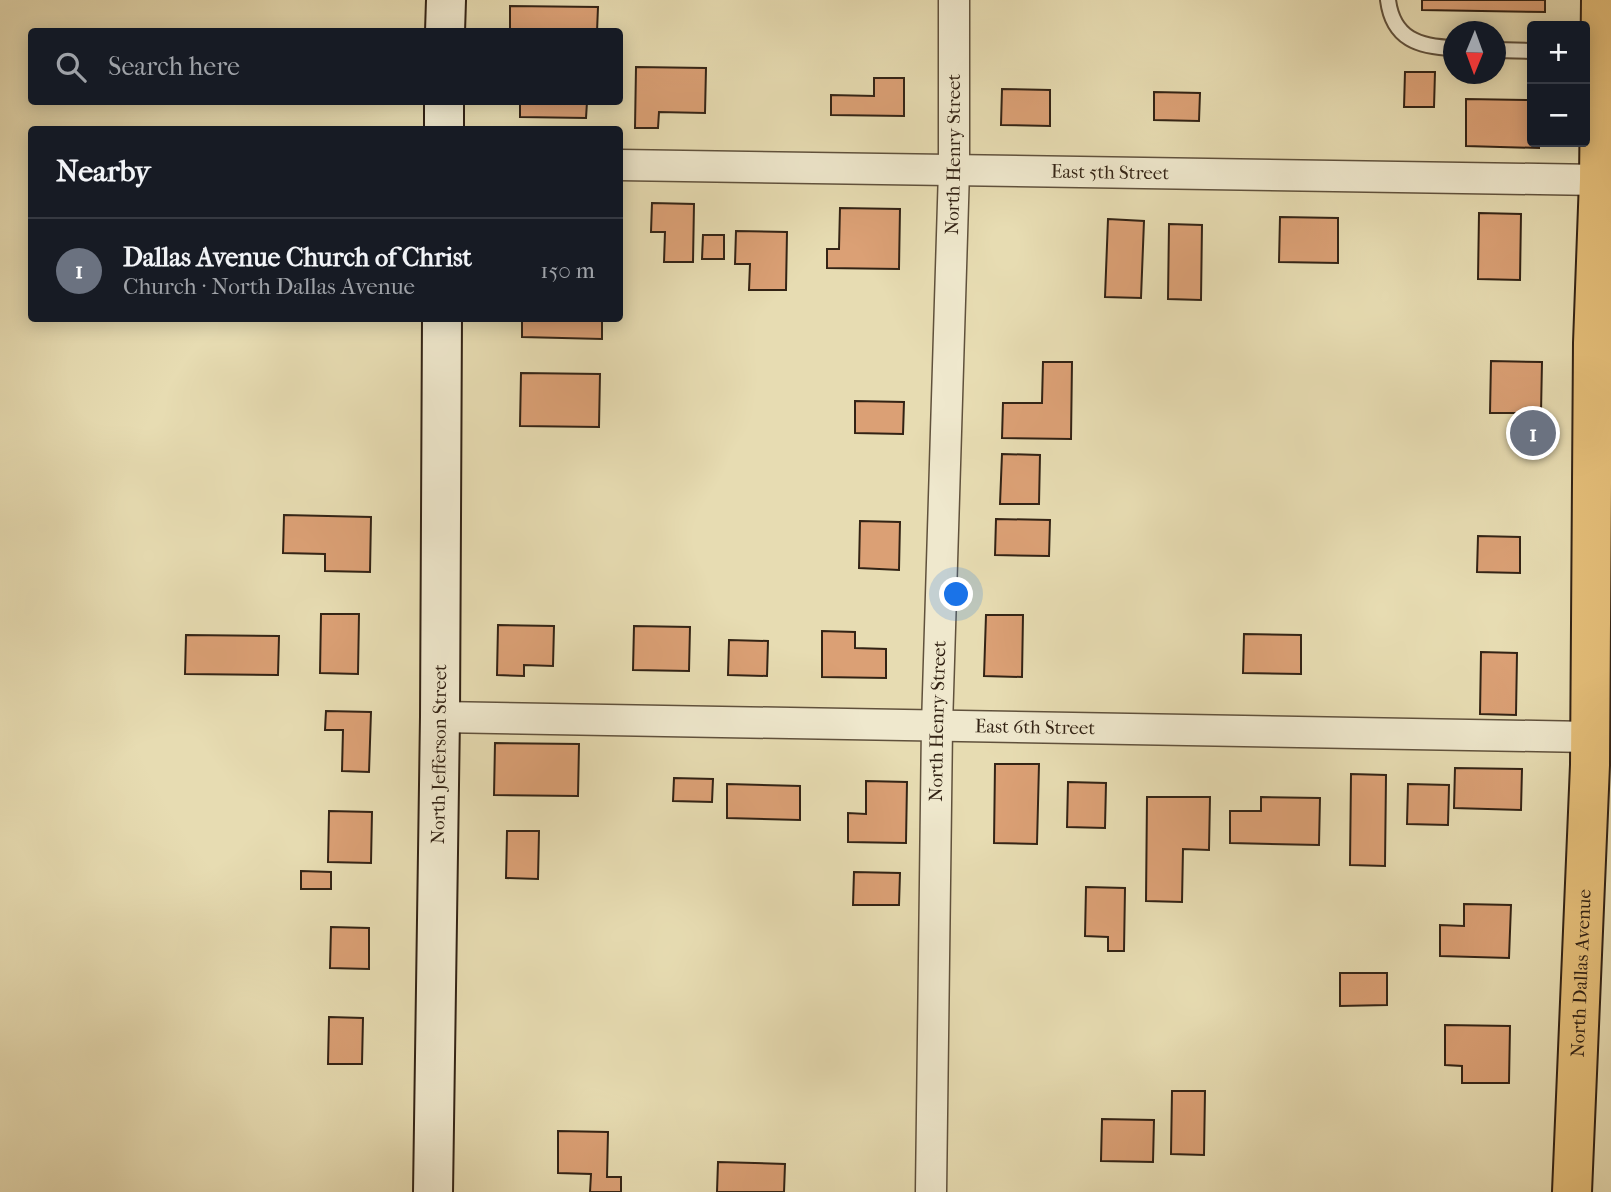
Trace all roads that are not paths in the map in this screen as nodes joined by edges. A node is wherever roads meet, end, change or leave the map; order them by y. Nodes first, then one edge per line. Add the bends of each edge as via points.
1 (446, 0) edge
2 (954, 0) edge
3 (1388, 0) edge
4 (1601, 0) edge
5 (445, 28) edge
6 (1443, 48) edge
7 (1506, 50) edge
8 (1527, 51) edge
9 (1592, 52) edge
10 (444, 105) edge
11 (444, 126) edge
12 (623, 165) edge
13 (954, 170) junction
14 (1599, 180) junction
15 (442, 322) edge
16 (1602, 343) edge
17 (440, 717) junction
18 (937, 726) junction
19 (1589, 737) junction
20 (1600, 778) edge
21 (433, 1192) edge
22 (931, 1192) edge
23 (1572, 1192) edge

1 - 5 street
2 - 13 street, North Henry Street
3 - 6 lane via 1390,15 1415,43
4 - 9 main road, North Dallas Avenue
7 - 8 lane
9 - 14 main road, North Dallas Avenue
10 - 11 street
12 - 13 street, East 5th Street
13 - 14 street, East 5th Street
13 - 18 street, North Henry Street
14 - 16 main road, North Dallas Avenue
15 - 17 street, North Jefferson Street
16 - 19 main road, North Dallas Avenue
17 - 18 street, East 6th Street
17 - 21 street, North Jefferson Street
18 - 19 street, East 6th Street
18 - 22 street, North Henry Street
19 - 20 main road, North Dallas Avenue
20 - 23 main road, North Dallas Avenue

